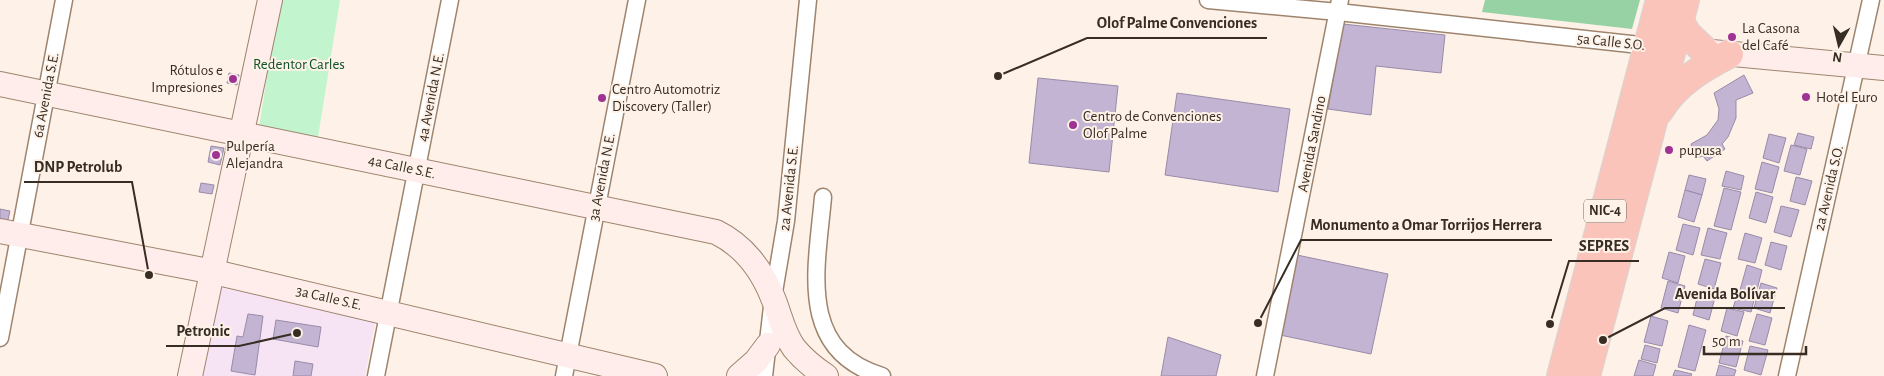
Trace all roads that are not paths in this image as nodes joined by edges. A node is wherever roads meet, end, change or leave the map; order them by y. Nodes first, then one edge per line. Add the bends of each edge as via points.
1 (64, 0) edge
2 (270, 0) edge
3 (450, 0) edge
4 (637, 0) edge
5 (808, 0) edge
6 (1208, 0) edge
7 (1660, 0) edge
8 (1872, 0) edge
9 (1339, 6) edge
10 (1682, 11) edge
11 (1661, 47) junction
12 (1717, 53) junction
13 (1857, 65) junction
14 (1884, 68) edge
15 (0, 84) edge
16 (46, 94) junction
17 (1654, 121) junction
18 (242, 135) junction
19 (416, 170) junction
20 (823, 197) dead end
21 (596, 207) junction
22 (10, 233) edge
23 (214, 272) junction
24 (773, 298) junction
25 (387, 312) junction
26 (0, 338) edge
27 (768, 345) junction
28 (566, 365) edge
29 (190, 376) edge
30 (376, 376) edge
31 (655, 376) edge
32 (739, 376) edge
33 (764, 376) edge
34 (826, 376) edge
35 (882, 376) edge
36 (1265, 376) edge
37 (1561, 376) edge
38 (1586, 376) edge
39 (1787, 376) edge

1 - 16 street, 6a Avenida S.E.
2 - 18 street
3 - 19 street, 4a Avenida N.E.
4 - 21 street, 3a Avenida N.E.
5 - 24 street, 2a Avenida S.E. via 786,220
6 - 9 street, 5a Calle S.O.
7 - 11 highway, NIC-4
8 - 13 street, 2a Avenida S.O.
9 - 11 street, 5a Calle S.O.
9 - 36 street, Avenida Sandino
10 - 11 highway, NIC-4
10 - 12 highway via 1688,35
11 - 12 street, 5a Calle S.O.
11 - 17 highway, NIC-4
11 - 37 highway, NIC-4
12 - 13 street, 5a Calle S.O.
12 - 17 highway via 1664,103
13 - 14 street, 5a Calle S.O.
13 - 39 street, 2a Avenida S.O.
15 - 16 street, 4a Calle S.E.
16 - 18 street, 4a Calle S.E.
16 - 22 street, 6a Avenida S.E.
17 - 38 highway, NIC-4
18 - 19 street, 4a Calle S.E.
18 - 23 street
19 - 21 street, 4a Calle S.E.
19 - 25 street, 4a Avenida N.E.
20 - 35 street via 816,299 819,317 830,342 840,353 854,365
21 - 24 street, 4a Calle S.E. via 721,235 747,255
21 - 28 street, 3a Avenida N.E.
22 - 23 street, 3a Calle S.E.
22 - 26 street, 6a Avenida S.E.
23 - 25 street, 3a Calle S.E.
23 - 29 street
24 - 27 street, 2a Avenida S.E.
24 - 34 street via 794,348
25 - 28 street, 3a Calle S.E.
25 - 30 street, 4a Avenida N.E.
27 - 32 street via 752,366
27 - 33 street, 2a Avenida S.E.
28 - 31 street, 3a Calle S.E.

